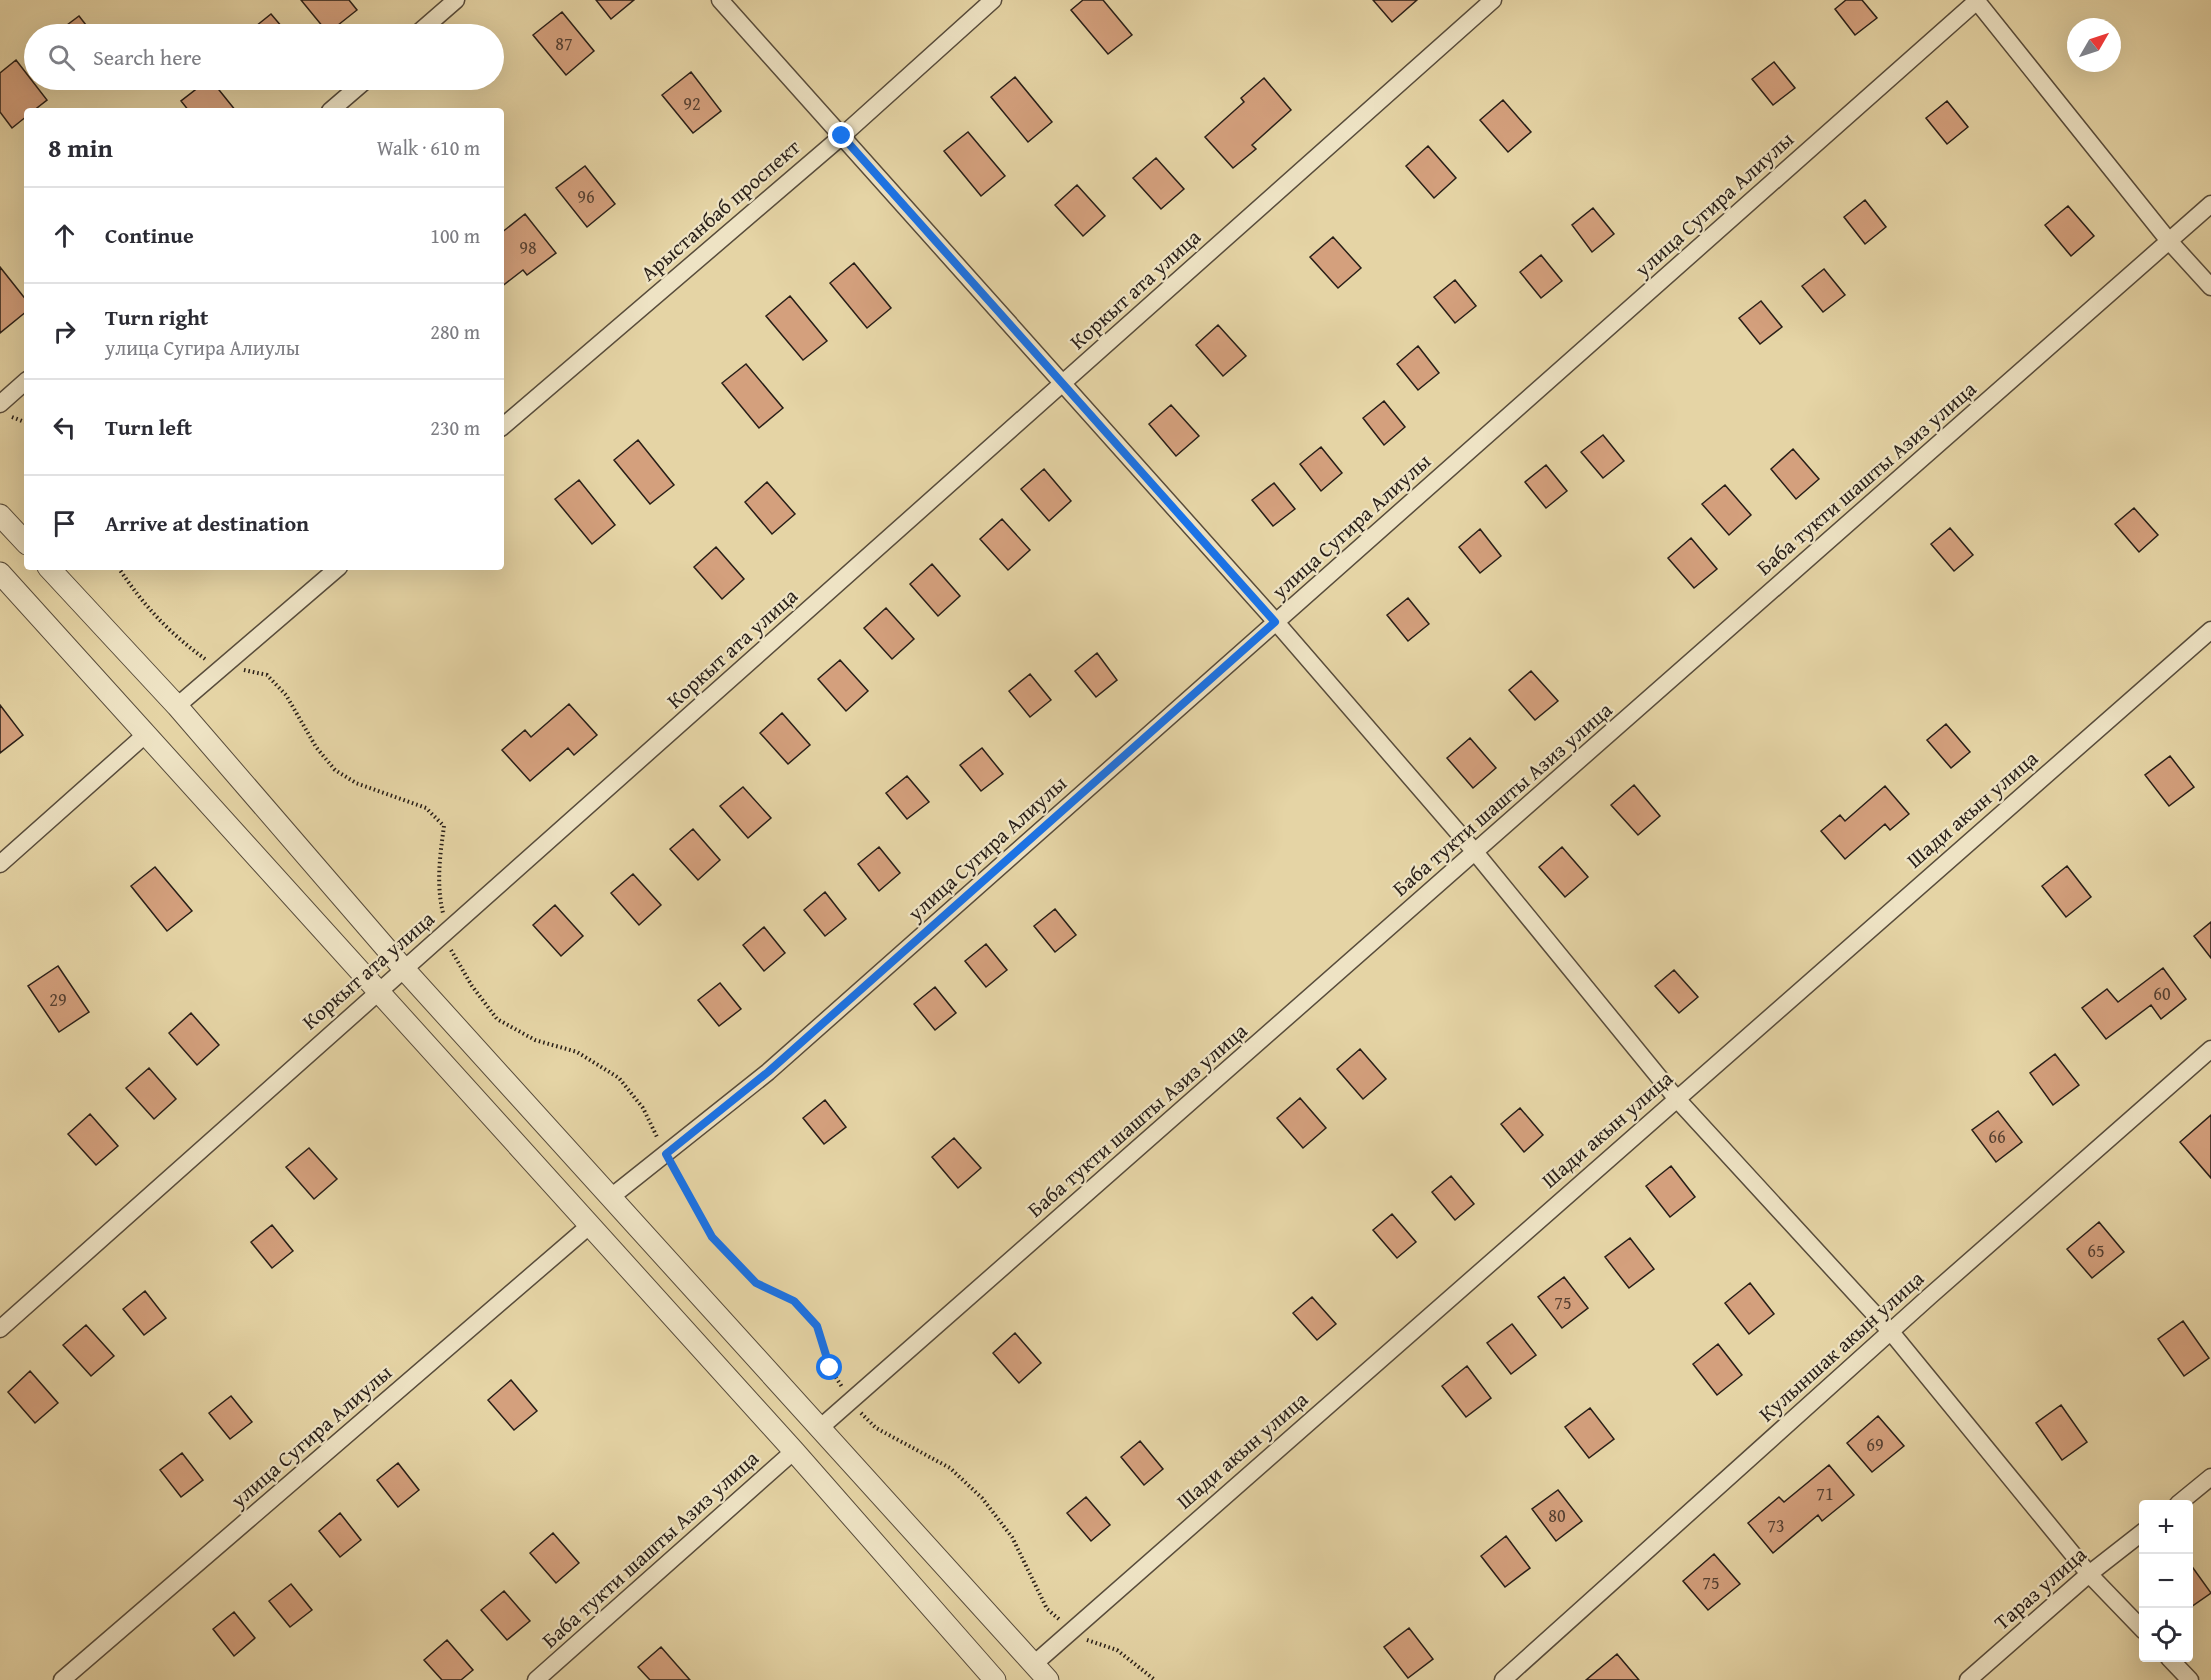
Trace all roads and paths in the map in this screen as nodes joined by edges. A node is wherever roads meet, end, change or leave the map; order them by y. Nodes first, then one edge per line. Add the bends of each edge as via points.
1 (456, 0) edge
2 (720, 0) edge
3 (993, 0) edge
4 (1492, 0) edge
5 (1977, 0) edge
6 (428, 24) edge
7 (354, 90) edge
8 (333, 108) edge
9 (842, 136) junction
10 (2211, 204) edge
11 (2169, 242) junction
12 (2211, 287) edge
13 (24, 383) edge
14 (1063, 383) junction
15 (0, 404) edge
16 (504, 425) edge
17 (0, 515) edge
18 (24, 541) edge
19 (51, 570) edge
20 (120, 570) edge
21 (336, 570) edge
22 (0, 573) edge
23 (1275, 622) junction
24 (2211, 630) edge
25 (225, 665) junction
26 (177, 706) junction
27 (145, 735) junction
28 (1475, 852) junction
29 (0, 864) edge
30 (447, 932) junction
31 (404, 969) junction
32 (377, 992) junction
33 (2211, 1048) edge
34 (1676, 1098) junction
35 (666, 1154) junction
36 (611, 1197) junction
37 (589, 1226) junction
38 (0, 1329) edge
39 (1890, 1332) junction
40 (851, 1401) junction
41 (821, 1427) junction
42 (794, 1451) junction
43 (2211, 1477) edge
44 (2183, 1500) edge
45 (2139, 1535) edge
46 (2089, 1574) junction
47 (2139, 1626) edge
48 (1072, 1630) junction
49 (2173, 1662) edge
50 (1034, 1664) junction
51 (62, 1680) edge
52 (536, 1680) edge
53 (995, 1680) edge
54 (1048, 1680) edge
55 (1155, 1680) edge
56 (1503, 1680) edge
57 (1968, 1680) edge
58 (2190, 1680) edge

1 - 6 street
2 - 9 street
3 - 9 street, Арыстанбаб проспект
4 - 14 street, Коркыт ата улица
5 - 11 street
5 - 23 street, улица Сугира Алиулы
7 - 8 street
9 - 14 street
9 - 16 street, Арыстанбаб проспект
10 - 11 street, Баба тукти шашты Азиз улица
11 - 12 street
11 - 28 street, Баба тукти шашты Азиз улица
13 - 15 street
14 - 23 street
14 - 30 street, Коркыт ата улица
17 - 18 street
19 - 26 street
20 - 25 path via 172,636 207,661
21 - 25 street
22 - 27 street
23 - 28 street
23 - 35 street, улица Сугира Алиулы via 768,1072
24 - 34 street, Шади акын улица
25 - 26 street
25 - 30 path via 267,675 286,695 316,747 335,770 356,783 426,808 444,826 439,897
26 - 31 street
27 - 29 street
27 - 32 street
28 - 34 street
28 - 40 street, Баба тукти шашты Азиз улица
30 - 31 street, Коркыт ата улица
30 - 35 path via 452,954 497,1019 535,1040 578,1052 619,1078 642,1108
31 - 32 street, Коркыт ата улица
31 - 36 street
32 - 37 street
32 - 38 street, Коркыт ата улица
33 - 39 street, Кулыншак акын улица
34 - 39 street
34 - 48 street, Шади акын улица
35 - 36 street, улица Сугира Алиулы
35 - 40 path via 712,1237 756,1283 794,1301 817,1326 830,1368
36 - 41 street
37 - 42 street
37 - 51 street, улица Сугира Алиулы
39 - 46 street
39 - 56 street, Кулыншак акын улица
40 - 41 street, Баба тукти шашты Азиз улица
40 - 48 path via 876,1428 950,1468 982,1498 1012,1537 1047,1609
41 - 50 street
42 - 52 street, Баба тукти шашты Азиз улица
42 - 53 street
43 - 44 street
45 - 46 street, Тараз улица
46 - 47 street
46 - 57 street, Тараз улица
48 - 50 street, Шади акын улица
48 - 55 path via 1083,1639 1117,1650
49 - 58 street
50 - 54 street

